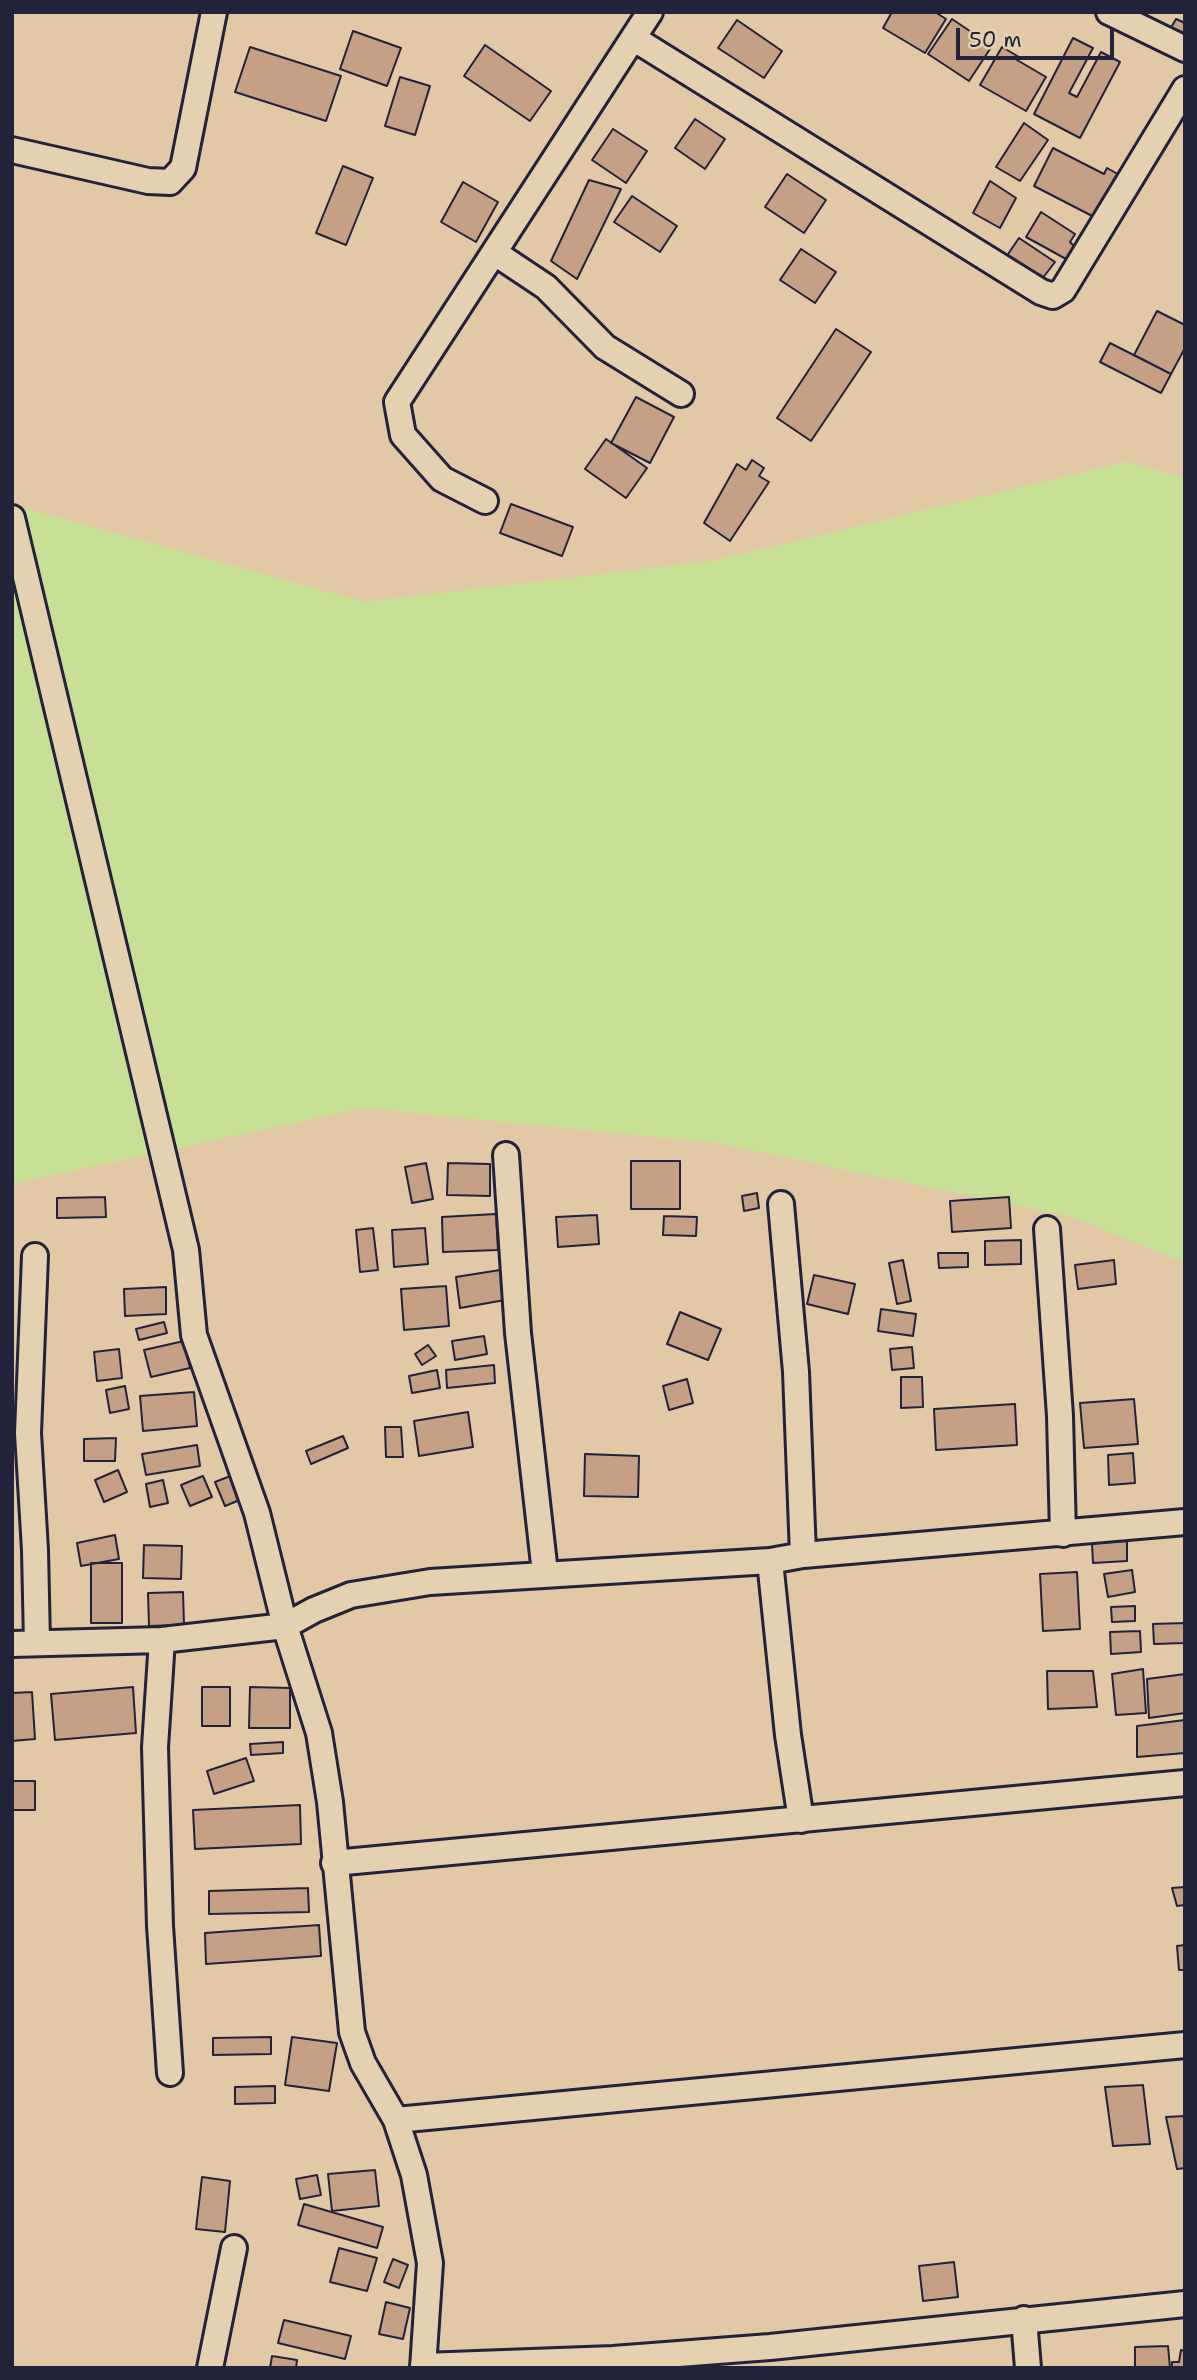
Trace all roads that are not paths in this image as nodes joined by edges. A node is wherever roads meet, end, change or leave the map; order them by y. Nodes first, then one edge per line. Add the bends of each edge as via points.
1 (214, 12) edge
2 (650, 12) edge
3 (1109, 12) edge
4 (634, 38) junction
5 (1185, 49) edge
6 (1185, 89) edge
7 (12, 150) edge
8 (495, 253) junction
9 (681, 394) dead end
10 (485, 501) dead end
11 (12, 518) edge
12 (506, 1154) dead end
13 (781, 1204) dead end
14 (1047, 1229) dead end
15 (34, 1256) dead end
16 (1185, 1522) edge
17 (1063, 1534) junction
18 (803, 1555) junction
19 (770, 1561) junction
20 (545, 1573) junction
21 (285, 1626) junction
22 (163, 1640) junction
23 (24, 1644) edge
24 (1185, 1783) edge
25 (801, 1820) junction
26 (334, 1863) junction
27 (1185, 2045) edge
28 (170, 2073) dead end
29 (396, 2120) junction
30 (234, 2248) dead end
31 (1185, 2304) edge
32 (1024, 2319) junction
33 (423, 2367) edge
34 (210, 2368) edge
35 (1028, 2368) edge

1 - 7 street via 183,168 170,182
2 - 4 street
3 - 5 street
4 - 6 street via 1053,296 1063,290
4 - 8 street
8 - 9 street via 546,286 605,346
8 - 10 street via 397,402 402,435 442,479
11 - 21 street via 186,1250 194,1335 257,1513
12 - 20 street via 518,1333
13 - 18 street via 796,1372
14 - 17 street
15 - 23 street via 28,1433 35,1550
16 - 17 street
17 - 18 street
18 - 19 street
19 - 20 street
19 - 25 street
20 - 21 street via 430,1582 351,1595
21 - 22 street
21 - 26 street via 319,1733
22 - 23 street
22 - 28 street via 155,1747
24 - 25 street
25 - 26 street
26 - 29 street via 352,2032 363,2063
27 - 29 street
29 - 33 street via 414,2175 430,2263
30 - 34 street
31 - 32 street
32 - 33 street via 770,2347
32 - 35 street

